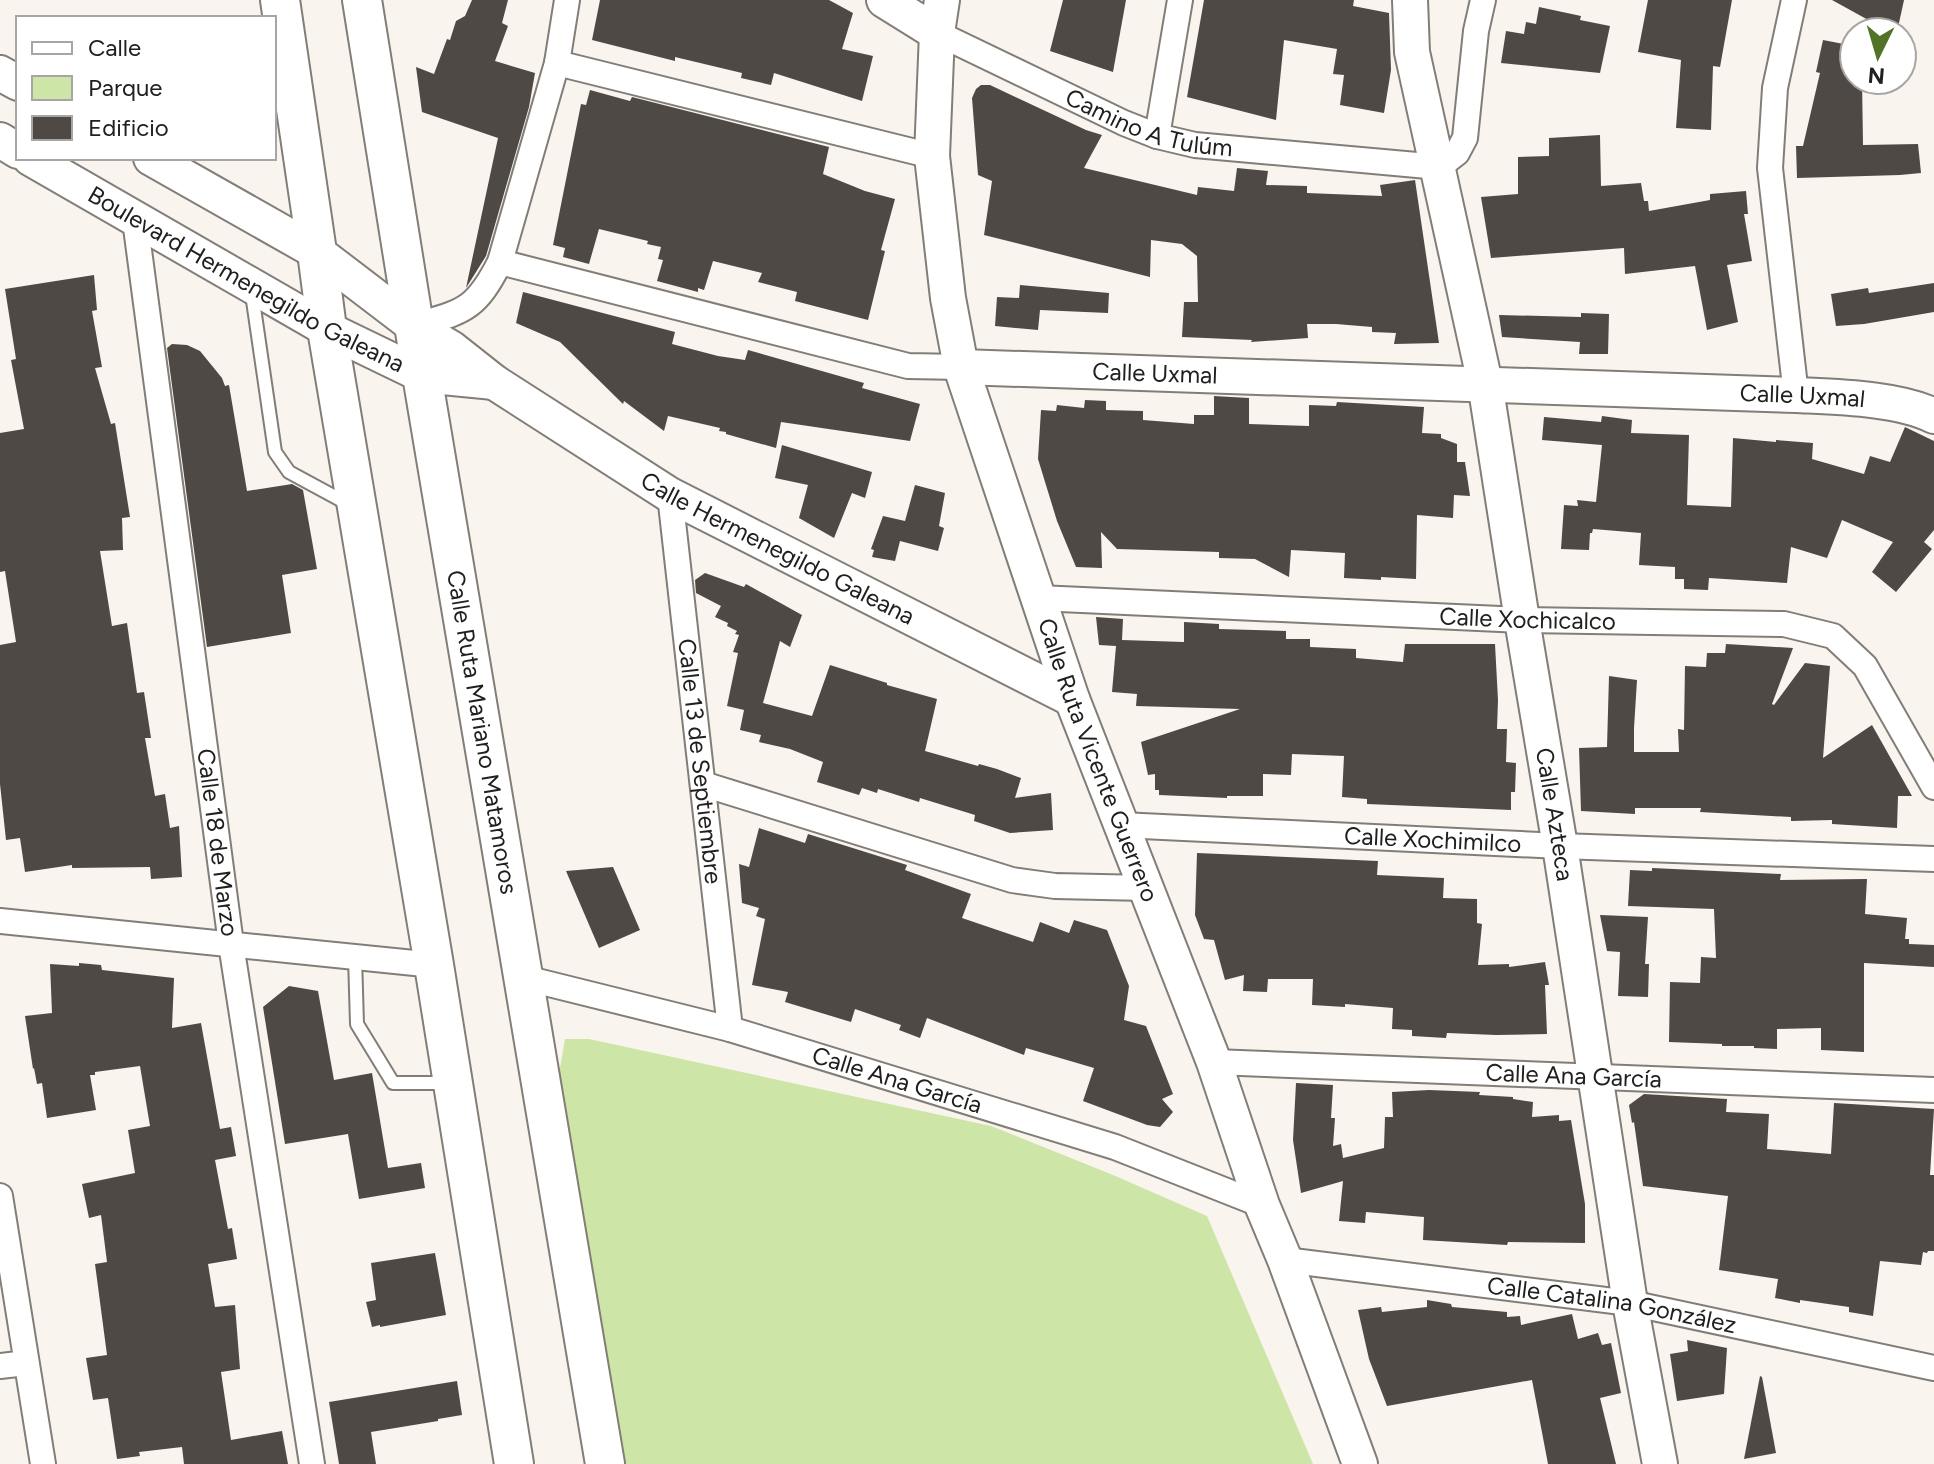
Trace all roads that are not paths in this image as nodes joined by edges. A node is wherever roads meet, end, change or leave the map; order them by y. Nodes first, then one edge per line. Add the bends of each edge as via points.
1 (280, 0) edge
2 (362, 0) edge
3 (567, 0) edge
4 (884, 0) edge
5 (1180, 0) edge
6 (1410, 0) edge
7 (1483, 0) edge
8 (1794, 0) edge
9 (940, 16) edge
10 (557, 63) junction
11 (1157, 136) junction
12 (932, 156) junction
13 (33, 160) edge
14 (155, 160) edge
15 (1439, 167) junction
16 (135, 220) junction
17 (317, 252) junction
18 (500, 262) junction
19 (251, 286) junction
20 (414, 326) junction
21 (327, 329) junction
22 (961, 367) junction
23 (422, 375) junction
24 (494, 382) junction
25 (1485, 383) junction
26 (1796, 395) junction
27 (1934, 416) edge
28 (670, 495) junction
29 (357, 509) junction
30 (1038, 598) junction
31 (1522, 620) junction
32 (1072, 699) junction
33 (703, 784) junction
34 (1934, 787) edge
35 (1121, 825) junction
36 (1560, 846) junction
37 (1934, 859) edge
38 (1147, 888) junction
39 (0, 921) edge
40 (231, 944) junction
41 (355, 957) junction
42 (434, 965) junction
43 (525, 978) junction
44 (730, 1029) junction
45 (1214, 1062) junction
46 (1596, 1076) junction
47 (453, 1083) junction
48 (1934, 1090) edge
49 (0, 1196) edge
50 (1262, 1205) junction
51 (1285, 1260) junction
52 (1630, 1303) junction
53 (26, 1363) junction
54 (0, 1366) edge
55 (1934, 1368) edge
56 (43, 1464) edge
57 (312, 1464) edge
58 (514, 1464) edge
59 (605, 1464) edge
60 (1360, 1464) edge
61 (1660, 1464) edge

1 - 17 main road
2 - 20 main road, Calle Ruta Mariano Matamoros
3 - 10 street
4 - 9 main road, Camino A Tulúm
5 - 11 street
6 - 15 main road, Calle Azteca via 1412,52
7 - 15 street via 1465,138 1457,153
8 - 26 street via 1775,88 1770,168
9 - 11 street, Camino A Tulúm via 1124,123
9 - 12 main road, Calle Ruta Vicente Guerrero
10 - 12 street
10 - 18 street
11 - 15 street, Camino A Tulúm via 1195,145
12 - 22 main road, Calle Ruta Vicente Guerrero
13 - 16 main road, Boulevard Hermenegildo Galeana
14 - 17 main road, Boulevard Hermenegildo Galeana
15 - 25 main road, Calle Azteca
16 - 19 main road, Boulevard Hermenegildo Galeana
16 - 40 street, Calle 18 de Marzo
17 - 20 main road, Boulevard Hermenegildo Galeana
17 - 21 main road
18 - 20 street via 473,303
18 - 22 street, Calle Uxmal via 908,366
19 - 21 main road, Boulevard Hermenegildo Galeana
19 - 29 lane via 275,452 289,472
20 - 23 main road, Calle Ruta Mariano Matamoros
20 - 24 main road, Calle Hermenegildo Galeana
21 - 23 main road, Boulevard Hermenegildo Galeana
21 - 29 main road
22 - 25 main road, Calle Uxmal
22 - 30 main road, Calle Ruta Vicente Guerrero
23 - 24 main road, Calle Hermenegildo Galeana
23 - 43 main road, Calle Ruta Mariano Matamoros
24 - 28 main road, Calle Hermenegildo Galeana
25 - 26 main road, Calle Uxmal
25 - 31 main road, Calle Azteca
26 - 27 main road, Calle Uxmal via 1856,398
28 - 32 main road, Calle Hermenegildo Galeana
28 - 33 street, Calle 13 de Septiembre
29 - 42 main road
30 - 31 street, Calle Xochicalco
30 - 32 main road, Calle Ruta Vicente Guerrero
31 - 34 street, Calle Xochicalco via 1784,624 1833,636 1865,666
31 - 36 main road, Calle Azteca
32 - 35 main road, Calle Ruta Vicente Guerrero
33 - 38 street via 1012,880
33 - 44 street, Calle 13 de Septiembre
35 - 36 street, Calle Xochimilco
35 - 38 main road, Calle Ruta Vicente Guerrero
36 - 37 street, Calle Xochimilco
36 - 46 main road, Calle Azteca
38 - 45 main road, Calle Ruta Vicente Guerrero
39 - 40 street
40 - 41 street
40 - 57 street, Calle 18 de Marzo
41 - 42 street
41 - 47 lane via 357,1024 393,1083
42 - 47 main road
43 - 44 street, Calle Ana García
43 - 59 main road, Calle Ruta Mariano Matamoros
44 - 50 street, Calle Ana García via 1115,1147
45 - 46 street, Calle Ana García
45 - 50 main road, Calle Ruta Vicente Guerrero
46 - 48 street, Calle Ana García
46 - 52 main road, Calle Azteca
47 - 58 main road
49 - 53 street
50 - 51 main road, Calle Ruta Vicente Guerrero
51 - 52 street, Calle Catalina González
51 - 60 main road, Calle Ruta Vicente Guerrero
52 - 55 street, Calle Catalina González
52 - 61 main road, Calle Azteca
53 - 54 street
53 - 56 street

